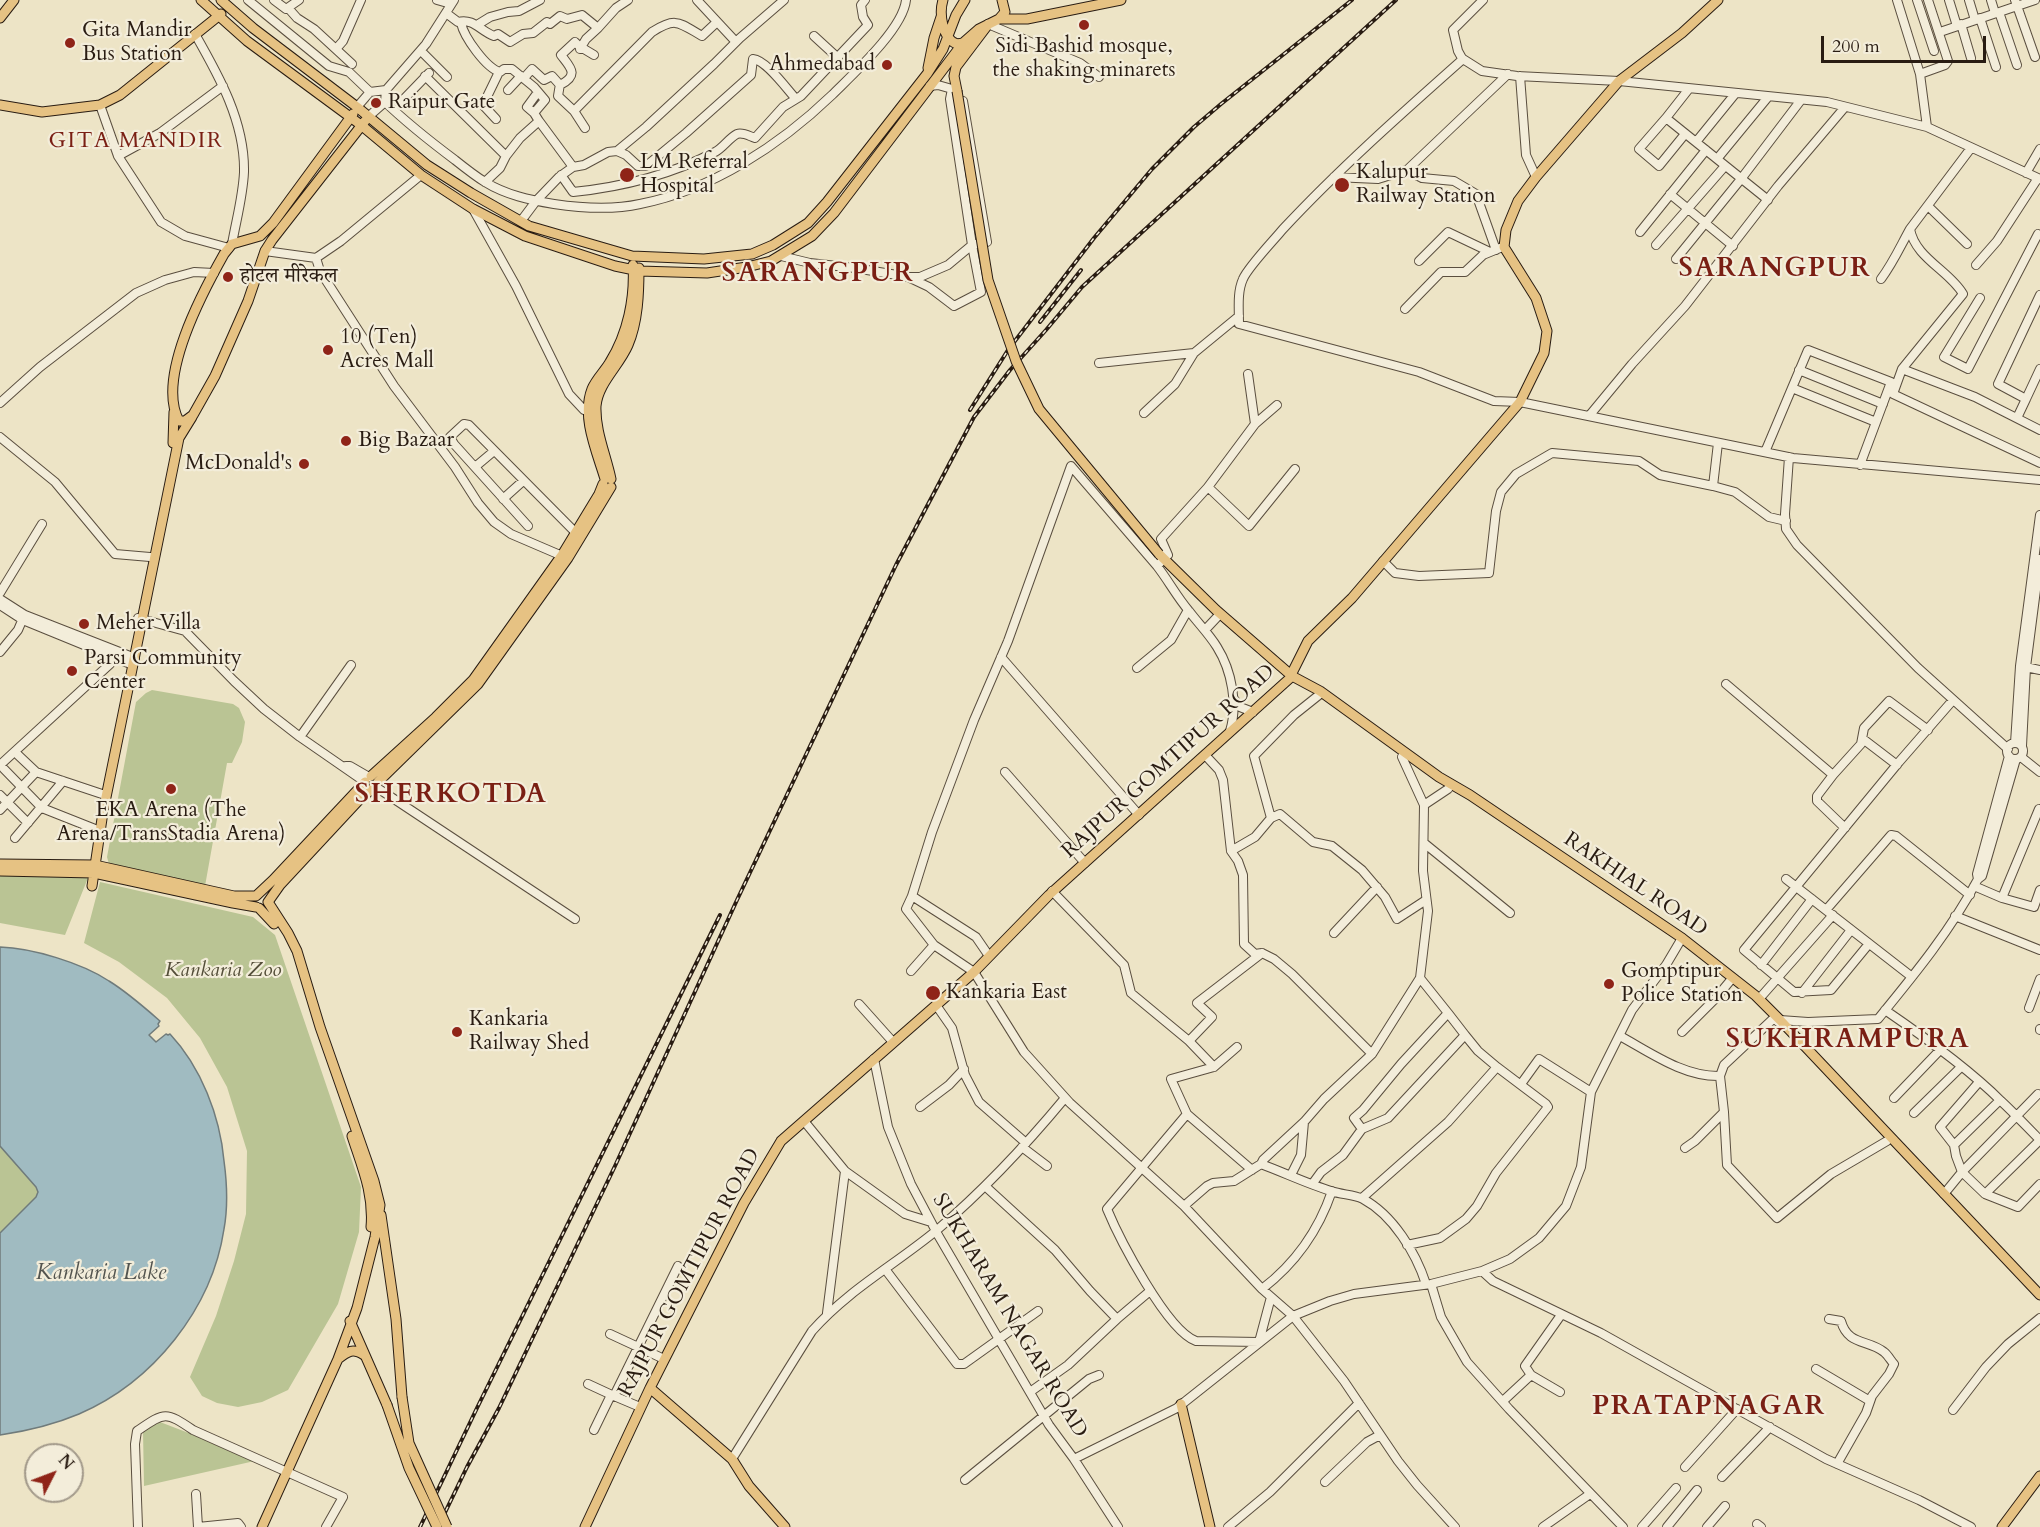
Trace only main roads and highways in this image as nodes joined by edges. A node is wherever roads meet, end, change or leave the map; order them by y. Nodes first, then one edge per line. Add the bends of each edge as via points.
1 (14, 0) edge
2 (201, 0) edge
3 (943, 0) edge
4 (965, 0) edge
5 (1002, 0) edge
6 (1121, 0) edge
7 (1718, 0) edge
8 (224, 4) edge
9 (1027, 8) dead end
10 (218, 17) junction
11 (942, 17) junction
12 (0, 18) edge
13 (999, 19) junction
14 (1027, 19) junction
15 (988, 24) junction
16 (949, 37) junction
17 (963, 43) junction
18 (943, 49) junction
19 (952, 69) junction
20 (927, 74) junction
21 (0, 105) edge
22 (357, 107) junction
23 (350, 117) junction
24 (369, 117) junction
25 (361, 125) junction
26 (249, 240) junction
27 (265, 251) junction
28 (635, 256) junction
29 (636, 270) junction
30 (174, 411) junction
31 (193, 415) junction
32 (608, 482) junction
33 (565, 557) junction
34 (140, 618) junction
35 (132, 661) junction
36 (1290, 677) junction
37 (372, 782) junction
38 (0, 864) edge
39 (92, 869) junction
40 (0, 871) edge
41 (92, 886) dead end
42 (256, 896) junction
43 (268, 902) junction
44 (258, 908) junction
45 (1681, 939) junction
46 (305, 986) junction
47 (1777, 1021) junction
48 (372, 1187) junction
49 (380, 1205) junction
50 (374, 1226) junction
51 (384, 1238) junction
52 (2040, 1295) edge
53 (2040, 1301) edge
54 (350, 1319) junction
55 (364, 1355) junction
56 (338, 1359) junction
57 (650, 1388) junction
58 (1181, 1404) road end
59 (285, 1471) junction
60 (2040, 1476) edge
61 (2040, 1482) edge
62 (1208, 1525) edge
63 (256, 1527) edge
64 (262, 1527) edge
65 (437, 1527) edge
66 (447, 1527) edge
67 (585, 1527) edge
68 (785, 1527) edge
69 (2002, 1527) edge
70 (2008, 1527) edge

1 - 12 main road
2 - 10 main road
3 - 11 main road
4 - 16 main road
5 - 13 main road via 1005,12
6 - 14 main road
7 - 36 main road, RAJPUR GOMTIPUR ROAD via 1619,81 1518,201 1497,249 1536,298 1547,331 1544,353 1520,402 1352,598 1308,641
8 - 10 main road
8 - 22 main road
9 - 14 main road
10 - 21 main road via 120,95 100,105 42,112
10 - 23 main road
11 - 16 main road
11 - 20 main road
13 - 14 main road
13 - 15 main road
15 - 17 main road
15 - 19 main road
16 - 17 main road via 953,43
16 - 18 main road
17 - 19 main road
18 - 19 main road, RAKHIAL ROAD
18 - 20 main road
19 - 29 main road via 930,86 834,213 812,236 781,256 747,267 707,273
19 - 36 main road, RAKHIAL ROAD, bridge via 988,280 1016,361 1039,409 1160,560
20 - 28 main road via 827,202 791,235 752,254 704,259
22 - 23 main road
22 - 24 main road
23 - 25 main road
23 - 26 main road via 284,210 260,236
24 - 25 main road
24 - 28 main road via 427,165 529,226
25 - 27 main road
25 - 29 main road via 421,176 472,209 525,236
26 - 27 main road
26 - 30 main road via 231,246 184,339 173,378
27 - 31 main road via 236,331
28 - 29 main road
29 - 32 main road via 639,294 635,322 628,345 599,392 590,428
30 - 31 main road via 179,421
30 - 34 main road via 175,436
31 - 34 main road via 179,438
32 - 33 main road
32 - 33 main road
33 - 37 main road via 478,684 466,691
34 - 35 main road
35 - 39 main road
35 - 39 main road via 95,829
36 - 45 main road, RAKHIAL ROAD via 1432,780 1468,799
36 - 45 main road, RAKHIAL ROAD via 1320,691 1439,777
36 - 57 main road, RAJPUR GOMTIPUR ROAD via 1053,891 974,972 781,1141 744,1203
37 - 42 main road
37 - 43 main road
38 - 39 main road
39 - 40 main road
39 - 41 main road
39 - 42 main road via 234,896
39 - 44 main road
42 - 43 main road via 264,895
42 - 44 main road
43 - 44 main road via 264,908
43 - 46 main road via 297,951
44 - 46 main road via 283,936
45 - 47 main road, RAKHIAL ROAD
45 - 47 main road, RAKHIAL ROAD via 1759,999
46 - 48 main road
47 - 52 main road, RAKHIAL ROAD
47 - 53 main road, RAKHIAL ROAD
48 - 49 main road
48 - 50 main road
49 - 50 main road
49 - 51 main road
50 - 51 main road
50 - 54 main road
51 - 66 main road, bridge via 409,1443
54 - 55 main road
54 - 56 main road
54 - 59 main road
55 - 56 main road via 352,1350
55 - 65 main road, bridge
56 - 59 main road
57 - 67 main road, RAJPUR GOMTIPUR ROAD
57 - 68 main road via 732,1459 749,1486
58 - 62 main road
59 - 63 main road
59 - 64 main road
60 - 69 main road
61 - 70 main road

